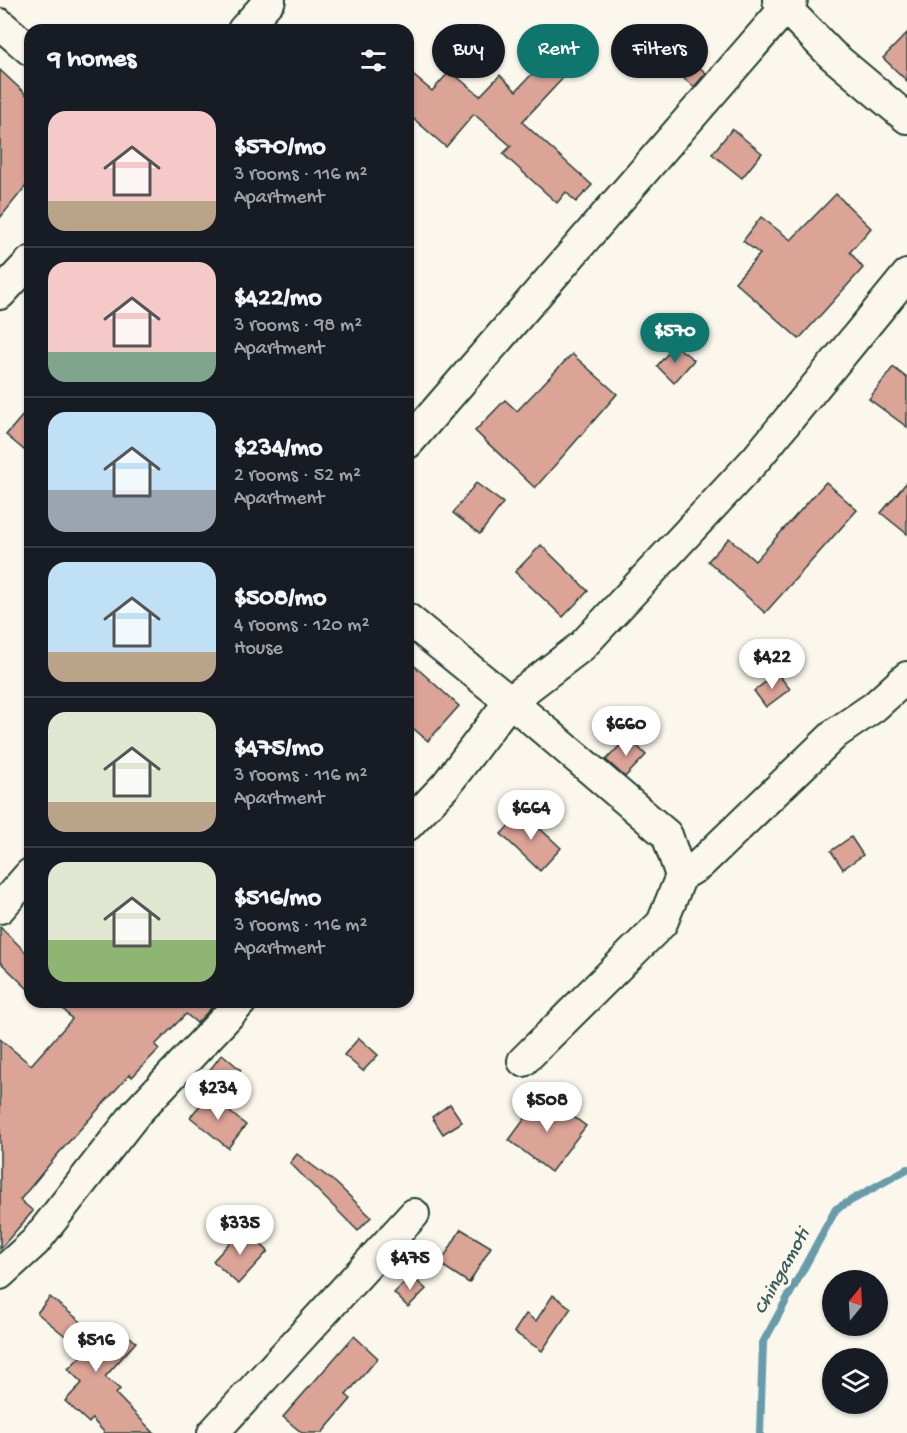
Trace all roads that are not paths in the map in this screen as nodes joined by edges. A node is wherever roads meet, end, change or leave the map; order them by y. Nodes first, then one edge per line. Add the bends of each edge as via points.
1 (270, 0) edge
2 (785, 2) edge
3 (0, 24) edge
4 (248, 24) edge
5 (24, 45) edge
6 (907, 118) edge
7 (24, 268) edge
8 (907, 275) edge
9 (0, 294) edge
10 (414, 436) edge
11 (414, 624) edge
12 (907, 677) edge
13 (509, 702) junction
14 (414, 819) edge
15 (681, 876) junction
16 (24, 881) edge
17 (0, 908) edge
18 (235, 1008) edge
19 (523, 1061) dead end
20 (414, 1214) dead end
21 (0, 1274) edge
22 (213, 1433) edge

1 - 4 street
2 - 6 street via 832,55
2 - 10 street
3 - 5 street
7 - 9 street
8 - 13 street via 725,493 582,646
11 - 13 street
12 - 15 street via 836,733 699,865
13 - 14 street via 446,785
13 - 15 street via 667,835
15 - 19 street via 662,923
16 - 17 street
18 - 21 street via 137,1112 35,1242
20 - 22 street

